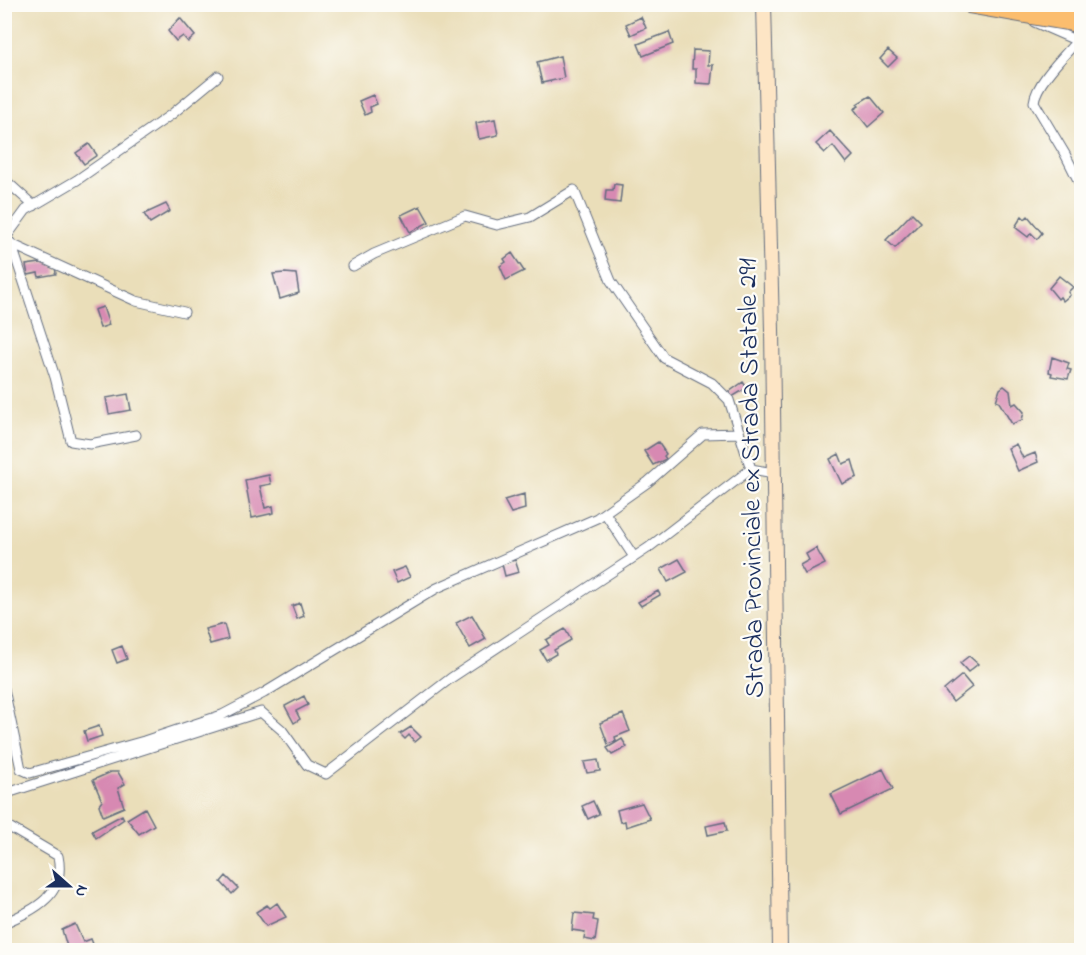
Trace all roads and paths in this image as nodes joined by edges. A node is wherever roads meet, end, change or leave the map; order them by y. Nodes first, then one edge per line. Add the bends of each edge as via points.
1 (764, 4) edge
2 (968, 4) edge
3 (1016, 4) edge
4 (1069, 20) edge
5 (218, 76) dead end
6 (4, 179) edge
7 (1082, 188) edge
8 (34, 206) junction
9 (6, 241) edge
10 (353, 267) dead end
11 (184, 312) dead end
12 (739, 433) junction
13 (136, 435) dead end
14 (751, 469) junction
15 (774, 473) junction
16 (605, 513) junction
17 (634, 557) junction
18 (4, 689) edge
19 (4, 794) edge
20 (4, 824) edge
21 (4, 923) edge
22 (780, 951) edge

1 - 15 street, Strada Provinciale ex Strada Statale 291
2 - 4 highway, bridge
3 - 4 street via 1031,21
4 - 7 street via 1054,67 1034,102
5 - 8 street via 172,114
6 - 8 street
8 - 9 street via 26,210
9 - 11 street via 136,300
9 - 13 street via 55,376 71,441 90,444
10 - 12 street via 374,254 465,216 497,225 530,217 574,190 611,281 664,358 712,382 729,400
12 - 14 street
12 - 16 street via 703,434
14 - 15 street
14 - 17 street
15 - 22 street, Strada Provinciale ex Strada Statale 291
16 - 17 street
16 - 18 street via 437,588 222,715 144,741 30,773 21,769
17 - 19 street via 451,678 326,774 307,765 282,730 261,712
20 - 21 street via 58,856 61,872 48,899

